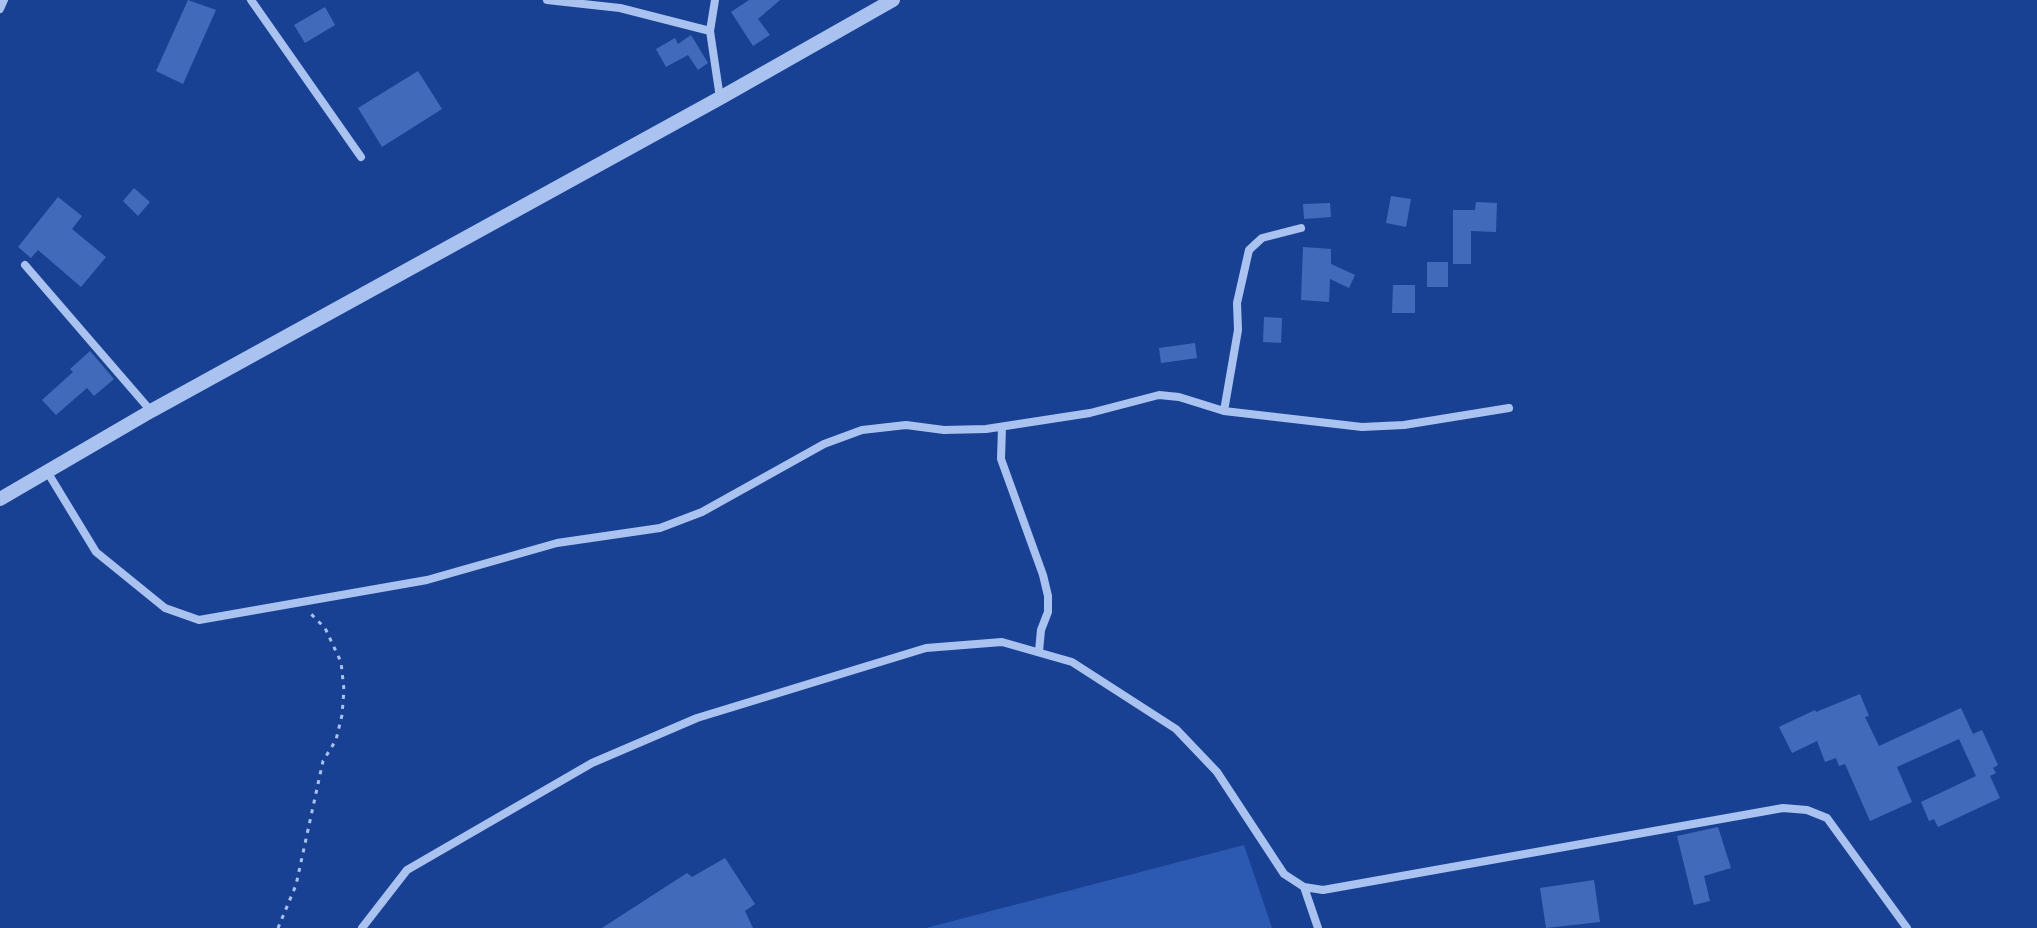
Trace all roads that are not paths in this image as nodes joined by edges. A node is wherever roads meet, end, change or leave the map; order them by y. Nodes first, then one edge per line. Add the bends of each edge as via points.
1 (4, 0) edge
2 (251, 0) edge
3 (547, 0) edge
4 (715, 0) edge
5 (893, 0) edge
6 (0, 9) edge
7 (710, 31) junction
8 (720, 98) junction
9 (361, 157) dead end
10 (1301, 228) dead end
11 (25, 265) dead end
12 (1509, 408) dead end
13 (151, 411) junction
14 (1224, 411) junction
15 (1002, 427) junction
16 (48, 473) junction
17 (0, 499) edge
18 (1039, 651) junction
19 (1304, 887) junction
20 (362, 928) edge
21 (1318, 928) edge
22 (1907, 928) edge

1 - 6 street
2 - 9 street
3 - 7 street via 620,8
4 - 7 street
5 - 8 street
7 - 8 street
8 - 13 street
10 - 14 street via 1262,238 1249,250
11 - 13 street
12 - 14 street via 1362,427
13 - 16 street
14 - 15 street via 1159,395
15 - 16 street via 944,430 906,425 862,430 660,528 557,543 427,580 199,620 165,608 96,552
15 - 18 street via 1001,459 1048,596
16 - 17 street
18 - 19 street via 1072,662 1176,729 1217,772 1284,874
18 - 20 street via 1002,642 926,648 697,718 592,763 407,870
19 - 21 street
19 - 22 street via 1323,890 1783,808 1827,818

